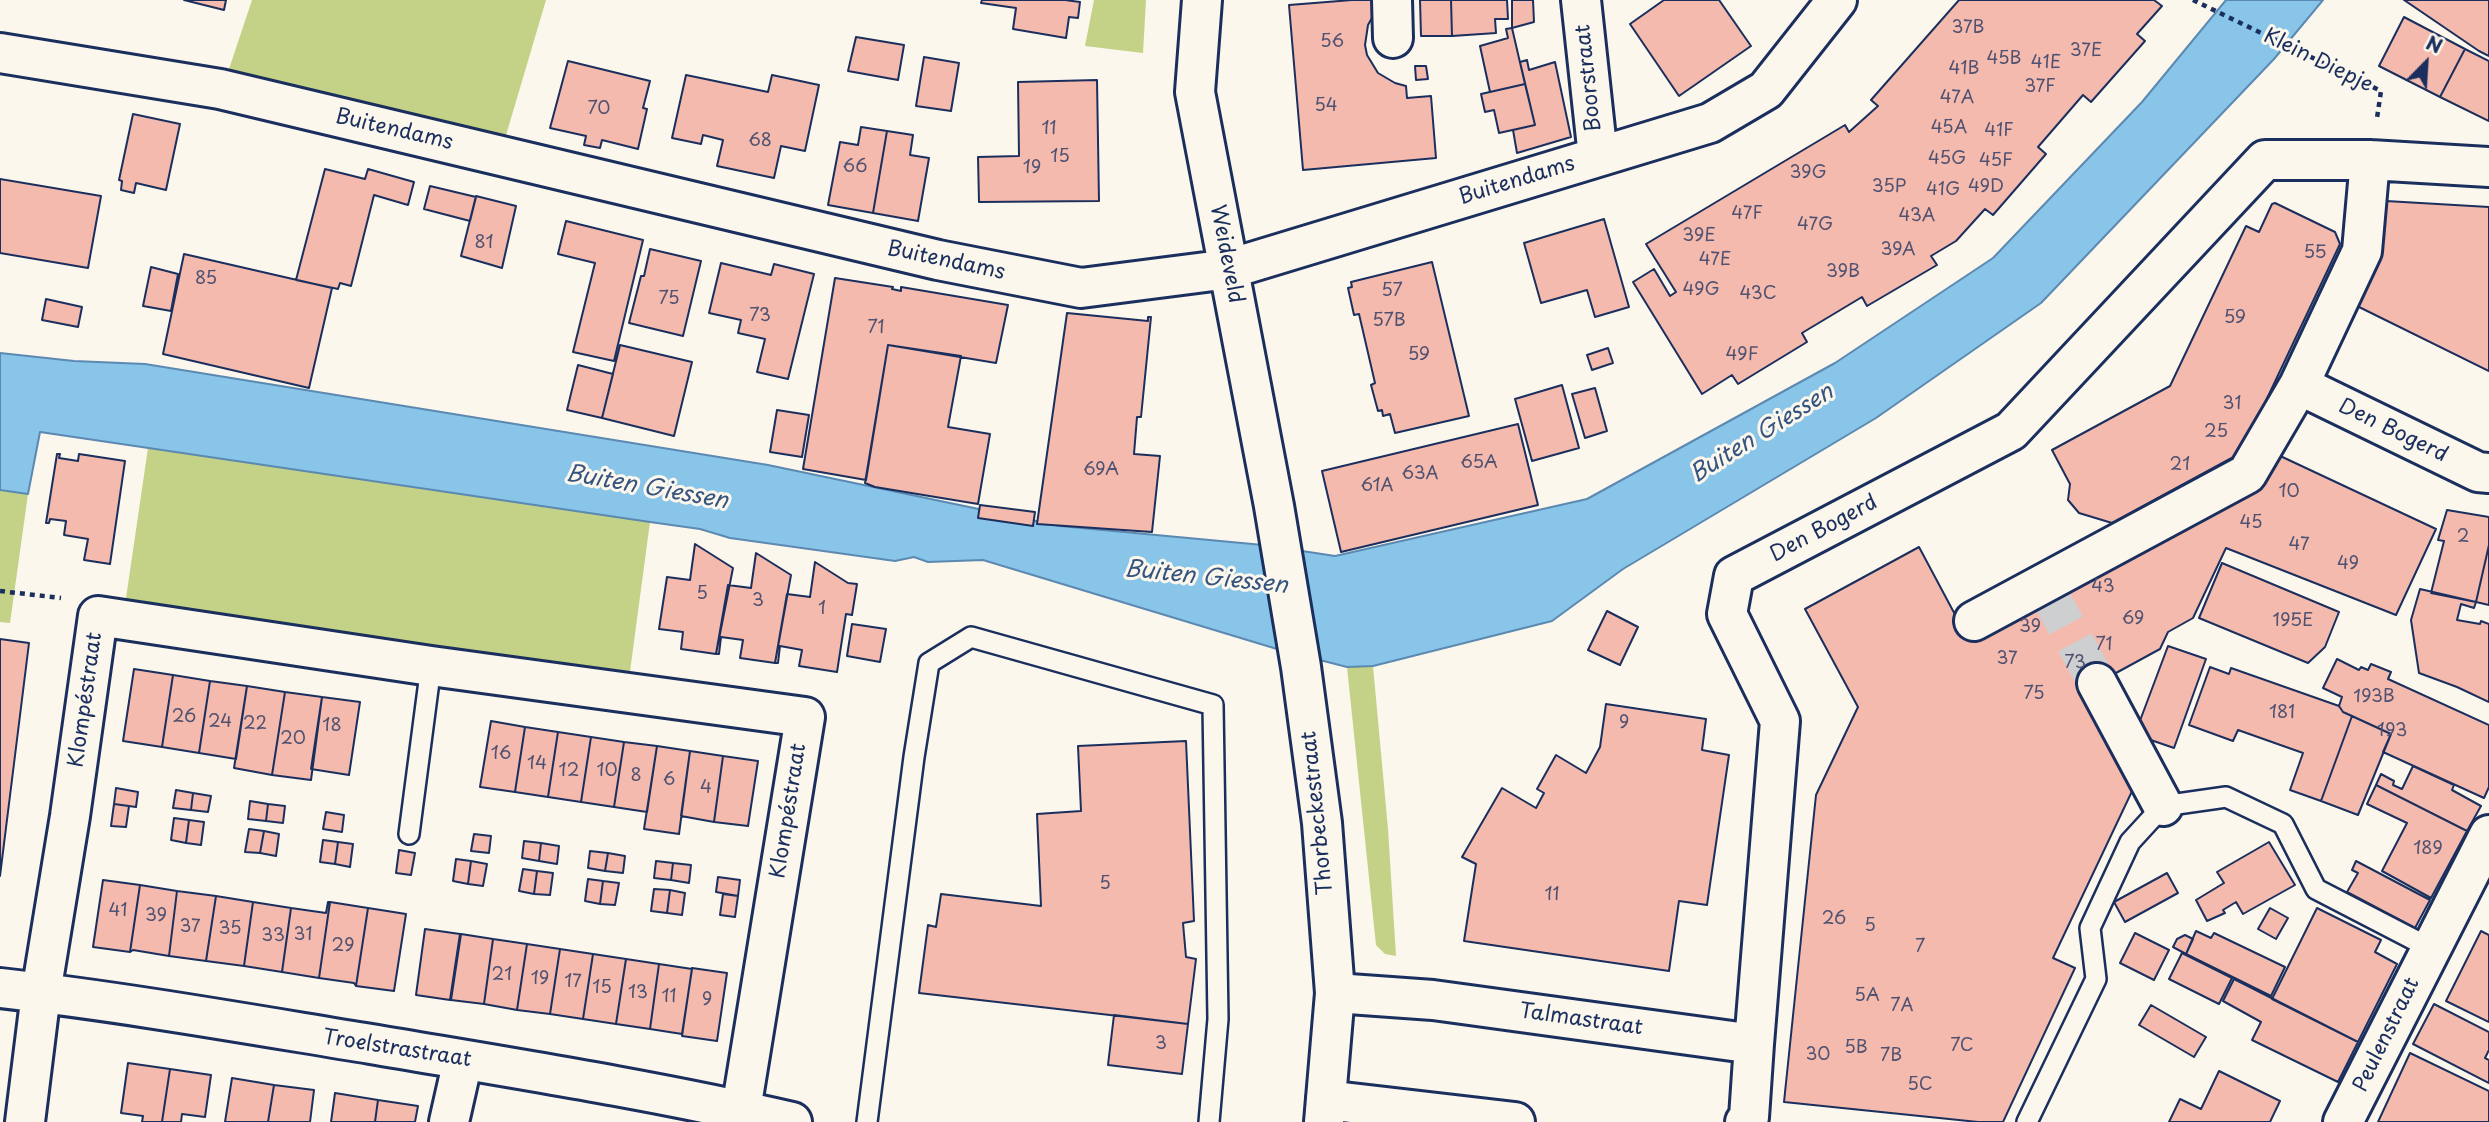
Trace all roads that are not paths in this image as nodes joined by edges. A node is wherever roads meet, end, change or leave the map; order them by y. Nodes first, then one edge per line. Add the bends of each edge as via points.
1 (1202, 0) edge
2 (1392, 0) edge
3 (1581, 0) edge
4 (1837, 0) edge
5 (1393, 37) dead end
6 (0, 53) edge
7 (1598, 157) junction
8 (2370, 160) junction
9 (2489, 167) edge
10 (1229, 269) junction
11 (2299, 385) junction
12 (2489, 473) edge
13 (1274, 506) joint
14 (1974, 621) dead end
15 (432, 666) junction
16 (2097, 683) tunnel mouth
17 (2163, 806) junction
18 (409, 834) dead end
19 (2489, 835) edge
20 (2430, 948) junction
21 (0, 988) edge
22 (41, 993) junction
23 (1335, 993) junction
24 (1754, 1044) junction
25 (463, 1060) junction
26 (741, 1110) junction
27 (1325, 1111) edge
28 (1754, 1120) edge
29 (24, 1122) edge
30 (449, 1122) edge
31 (792, 1122) edge
32 (867, 1122) edge
33 (1209, 1122) edge
34 (1516, 1122) edge
35 (2027, 1122) edge
36 (2343, 1122) edge

1 - 10 street, Weideveld via 1195,92
2 - 5 street
3 - 7 street, Boorstraat
4 - 7 street, Buitendams via 1766,90 1710,123
6 - 10 street, Buitendams via 220,89 938,261 1081,288
7 - 10 street, Buitendams
8 - 9 street
8 - 11 street via 2362,251
8 - 24 street, Den Bogerd via 2265,160 2011,431 1734,576 1727,614 1780,721
10 - 13 street, Weideveld
11 - 12 street, Den Bogerd via 2478,472
11 - 14 street via 2247,474 2046,588
13 - 23 street, Thorbeckestraat via 1322,823
15 - 18 lane
15 - 22 street, Klompéstraat via 98,616
15 - 26 street, Klompéstraat via 805,717
16 - 17 street
17 - 20 lane via 2226,797 2283,824 2316,889
17 - 35 lane via 2130,842 2090,928 2096,979
19 - 20 street, Peulenstraat
20 - 36 street, Peulenstraat
21 - 22 street, Troelstrastraat
22 - 25 street, Troelstrastraat
22 - 29 street, Klompéstraat
23 - 24 street, Talmastraat via 1433,1000
23 - 27 street, Thorbeckestraat
24 - 28 street
25 - 26 street, Troelstrastraat
25 - 30 street
26 - 31 street, Troelstrastraat
27 - 34 street
32 - 33 lane via 929,663 971,637 1213,705 1219,1019

